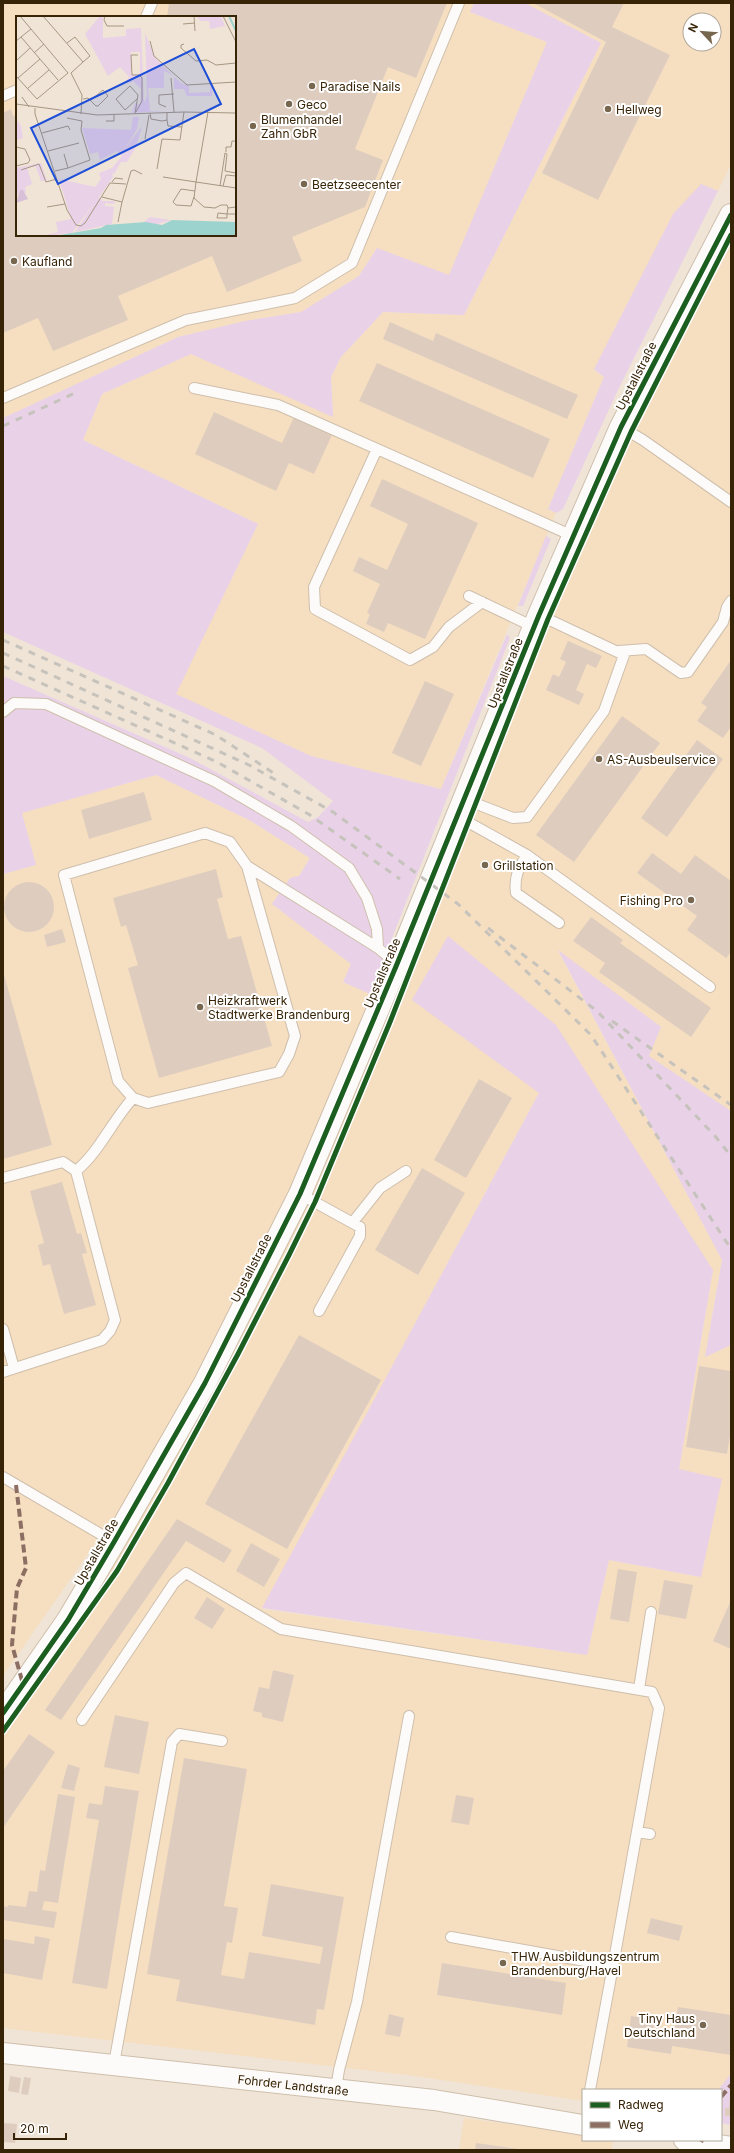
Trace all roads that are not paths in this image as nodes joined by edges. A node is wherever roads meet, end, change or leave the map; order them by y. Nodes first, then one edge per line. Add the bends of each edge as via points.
1 (152, 3) edge
2 (459, 3) edge
3 (146, 16) edge
4 (16, 90) edge
5 (3, 96) edge
6 (731, 215) edge
7 (194, 388) dead end
8 (3, 398) edge
9 (621, 427) junction
10 (377, 449) junction
11 (731, 502) edge
12 (573, 536) junction
13 (469, 596) dead end
14 (731, 601) edge
15 (482, 602) junction
16 (537, 621) junction
17 (619, 651) junction
18 (3, 712) edge
19 (461, 808) junction
20 (526, 855) junction
21 (247, 866) junction
22 (559, 923) dead end
23 (378, 948) junction
24 (397, 964) junction
25 (710, 987) dead end
26 (133, 1098) junction
27 (76, 1171) junction
28 (406, 1171) dead end
29 (3, 1178) edge
30 (300, 1194) junction
31 (353, 1222) junction
32 (319, 1311) dead end
33 (3, 1329) edge
34 (14, 1368) junction
35 (3, 1372) edge
36 (3, 1477) edge
37 (114, 1542) junction
38 (651, 1612) dead end
39 (639, 1689) junction
40 (3, 1713) edge
41 (409, 1716) dead end
42 (82, 1720) dead end
43 (222, 1741) dead end
44 (637, 1832) junction
45 (650, 1834) dead end
46 (451, 1937) dead end
47 (613, 1966) junction
48 (3, 2053) edge
49 (114, 2064) junction
50 (336, 2089) junction
51 (590, 2089) edge
52 (582, 2125) edge
53 (691, 2141) edge
54 (731, 2147) edge

1 - 3 lane
2 - 8 lane via 352,264 295,298 186,320
4 - 5 lane
6 - 9 street, Upstallstraße
7 - 10 lane via 278,405
9 - 11 lane
9 - 12 street, Upstallstraße
10 - 12 lane
10 - 15 lane via 314,587 315,609 410,660 433,647 449,627
12 - 16 street, Upstallstraße
13 - 15 lane
14 - 17 lane via 723,622 688,672 681,673 646,649
15 - 16 lane
16 - 17 lane
16 - 19 street, Upstallstraße
17 - 19 lane via 624,655 604,710 527,817 513,818
18 - 23 lane via 14,703 46,704 214,781 292,826 349,868 367,898 377,929
19 - 20 lane
19 - 24 street, Upstallstraße
20 - 22 lane via 517,869 516,893
20 - 25 lane
21 - 23 lane
21 - 26 lane via 295,1036 290,1054 279,1072 148,1103
21 - 26 lane via 230,842 205,833 64,875 118,1081
23 - 24 lane
24 - 30 street, Upstallstraße
26 - 27 lane via 88,1161
27 - 29 lane via 63,1162
27 - 34 lane via 115,1320 102,1340
28 - 31 lane via 380,1188
30 - 31 lane
30 - 37 street, Upstallstraße via 205,1383
31 - 32 lane via 360,1227 360,1236
33 - 34 lane
34 - 35 lane
36 - 37 lane
37 - 40 street, Upstallstraße via 68,1620
38 - 39 lane
39 - 42 lane via 281,1629 186,1573 174,1583
39 - 44 lane via 652,1692 659,1708
41 - 50 lane via 357,2002
43 - 49 lane via 179,1734 172,1742
44 - 45 lane
44 - 47 lane
46 - 47 lane
47 - 51 lane
48 - 49 street, Fohrder Landstraße
49 - 50 street, Fohrder Landstraße
50 - 52 street, Fohrder Landstraße via 434,2100
53 - 54 street

